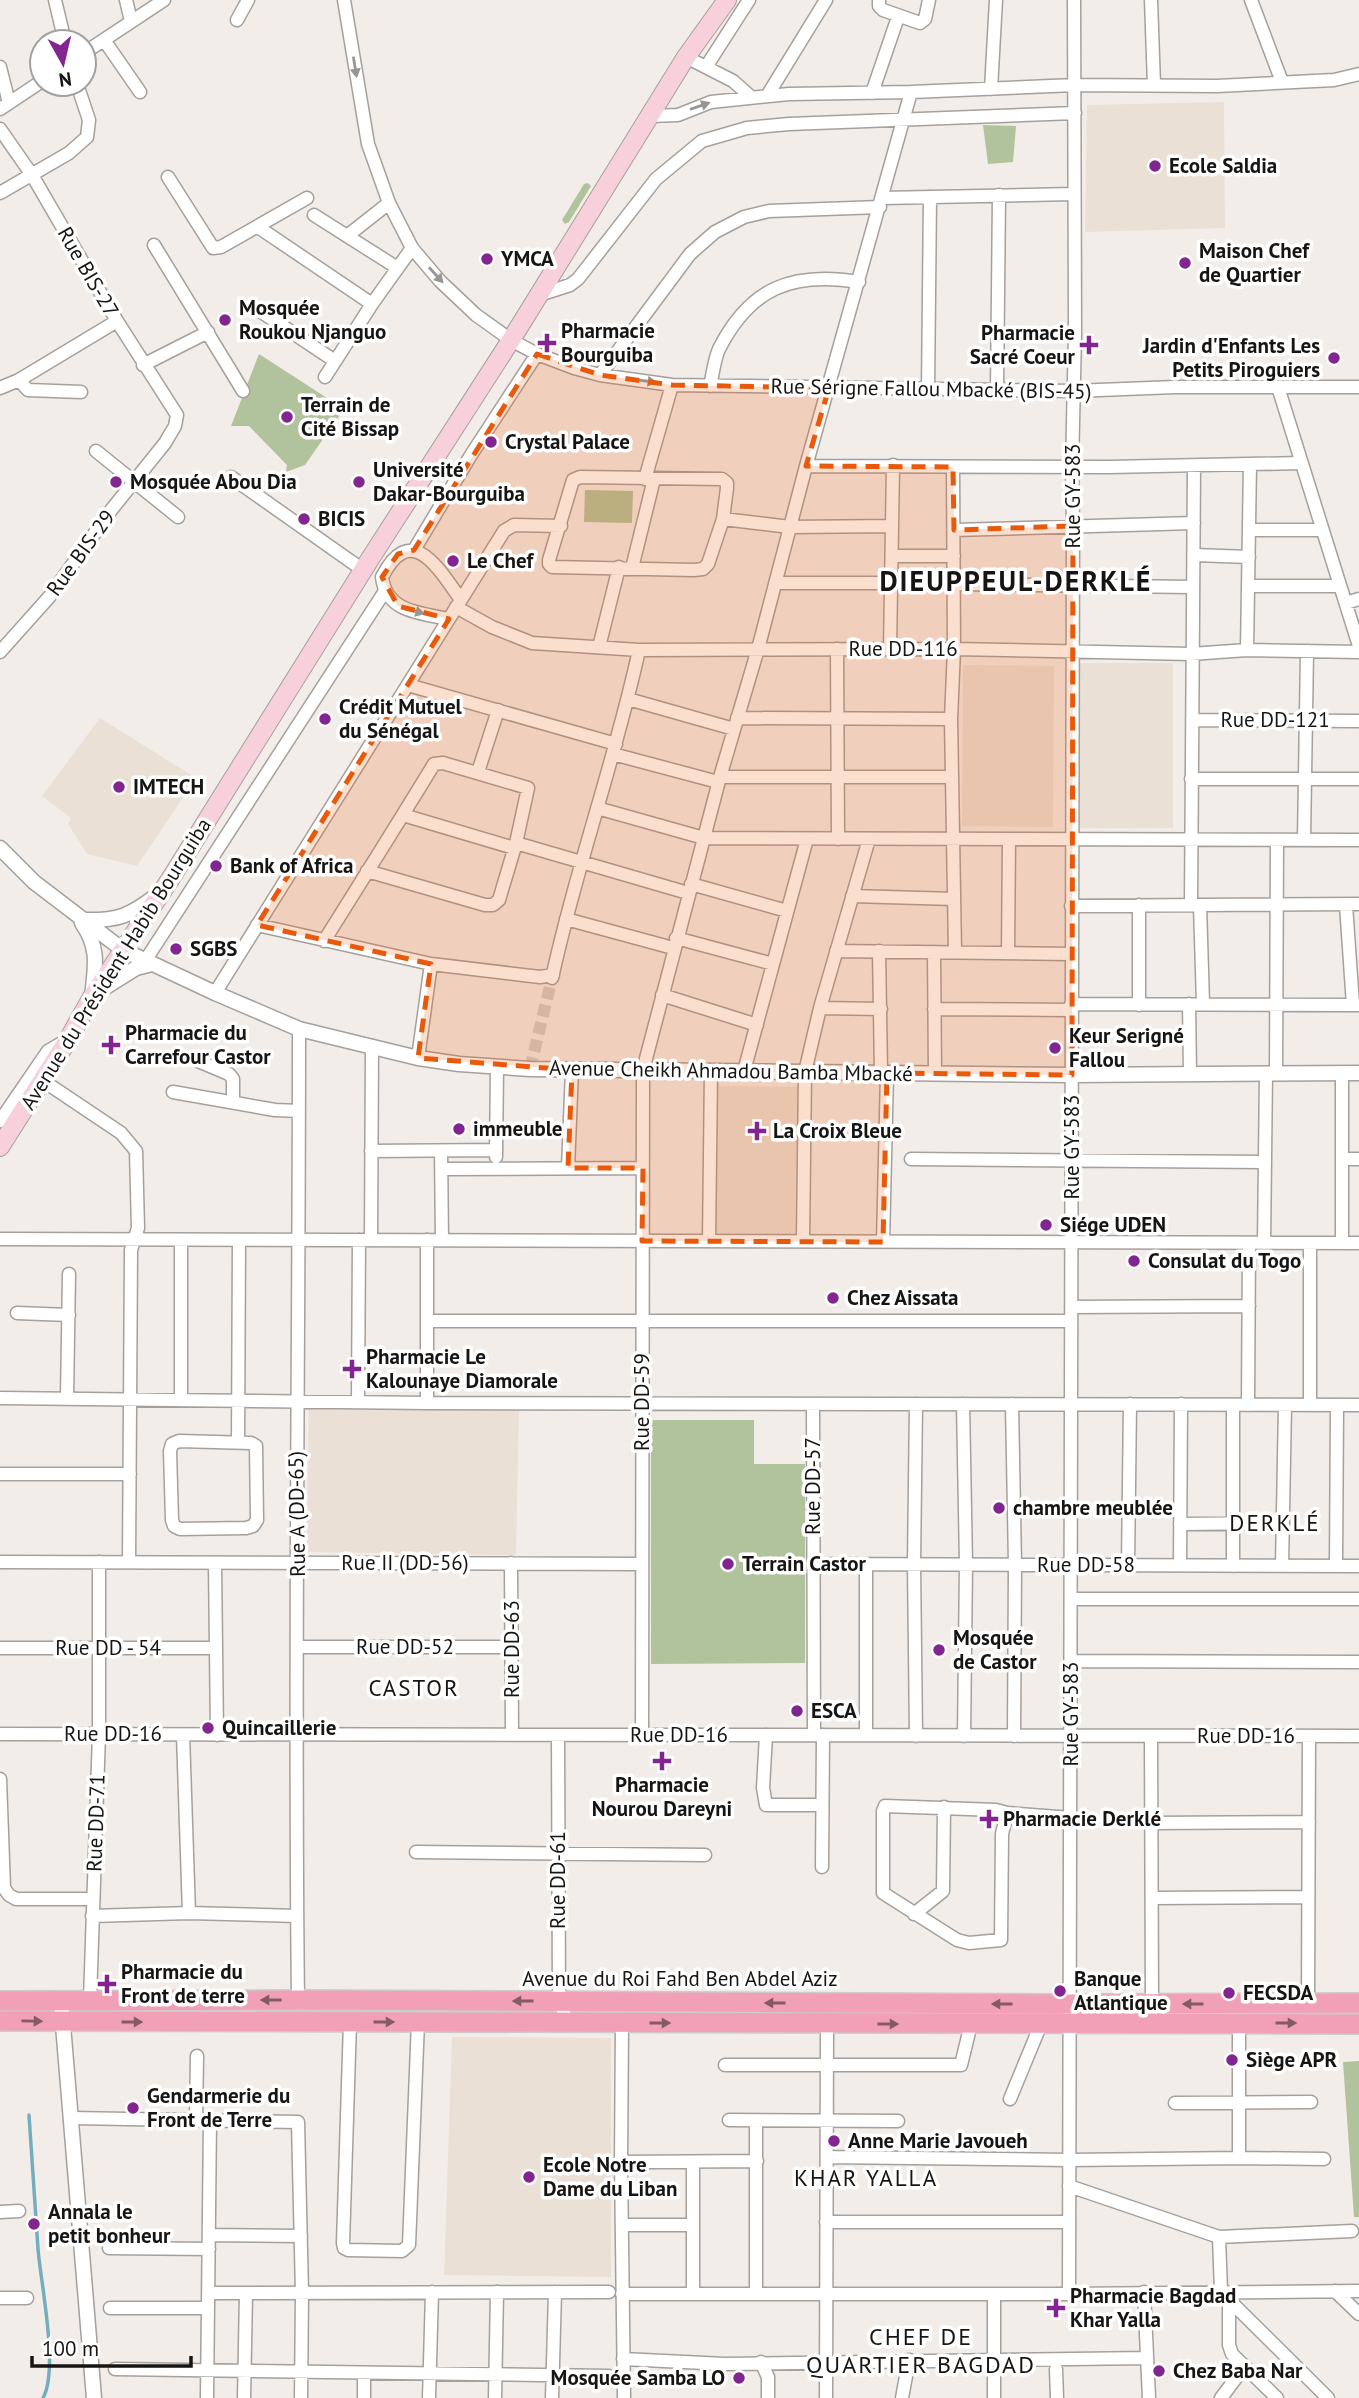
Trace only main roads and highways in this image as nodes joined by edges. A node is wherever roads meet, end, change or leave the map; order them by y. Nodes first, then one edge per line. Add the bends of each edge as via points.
1 (727, 0) edge
2 (2, 1132) edge
3 (0, 2001) edge
4 (1359, 2003) edge
5 (1070, 2014) junction
6 (0, 2021) edge
7 (1359, 2024) edge

1 - 2 main road, Avenue du Président Habib Bourguiba via 686,57 68,1040
5 -> 3 main road, Avenue du Roi Fahd Ben Abdel Aziz via 559,2001
4 -> 5 main road, Avenue du Roi Fahd Ben Abdel Aziz via 1152,2004
6 -> 5 main road, Avenue du Roi Fahd Ben Abdel Aziz via 1041,2024
5 -> 7 main road, Avenue du Roi Fahd Ben Abdel Aziz

